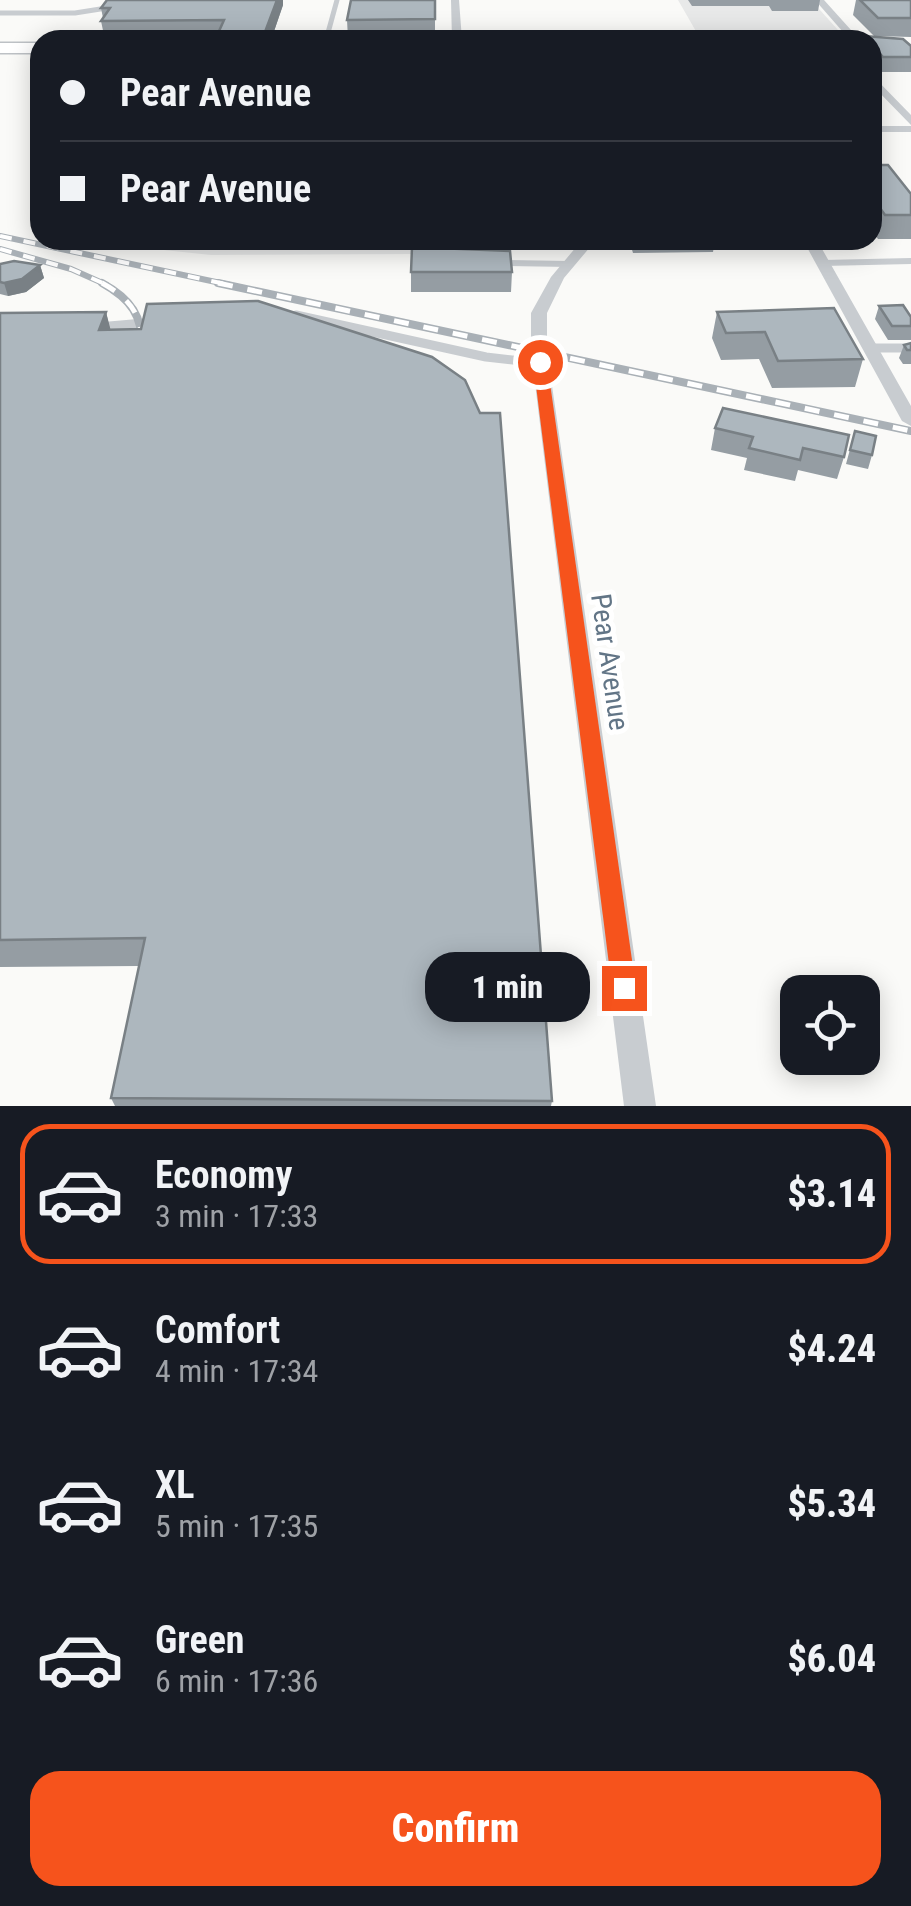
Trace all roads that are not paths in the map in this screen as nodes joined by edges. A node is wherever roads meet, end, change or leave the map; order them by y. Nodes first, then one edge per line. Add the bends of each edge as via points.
1 (337, 0) edge
2 (455, 0) edge
3 (819, 0) edge
4 (125, 4) edge
5 (0, 13) edge
6 (329, 30) edge
7 (456, 30) edge
8 (845, 30) edge
9 (0, 48) edge
10 (30, 48) edge
11 (882, 90) edge
12 (911, 125) edge
13 (882, 128) edge
14 (581, 250) edge
15 (816, 250) edge
16 (911, 261) edge
17 (483, 263) edge
18 (823, 263) junction
19 (570, 264) junction
20 (280, 312) edge
21 (161, 322) edge
22 (87, 328) edge
23 (870, 348) junction
24 (911, 348) edge
25 (540, 362) junction
26 (911, 422) edge
27 (640, 1106) edge

1 - 6 lane
2 - 7 street
3 - 8 street
4 - 5 lane via 75,14
9 - 10 main road
11 - 12 street
12 - 13 street
14 - 19 street, Pear Avenue
15 - 18 street
16 - 18 lane
17 - 19 lane
18 - 23 street
19 - 25 street, Pear Avenue via 540,313
20 - 25 lane via 486,357
21 - 22 lane
23 - 24 lane
23 - 26 street
25 - 27 street, Pear Avenue

